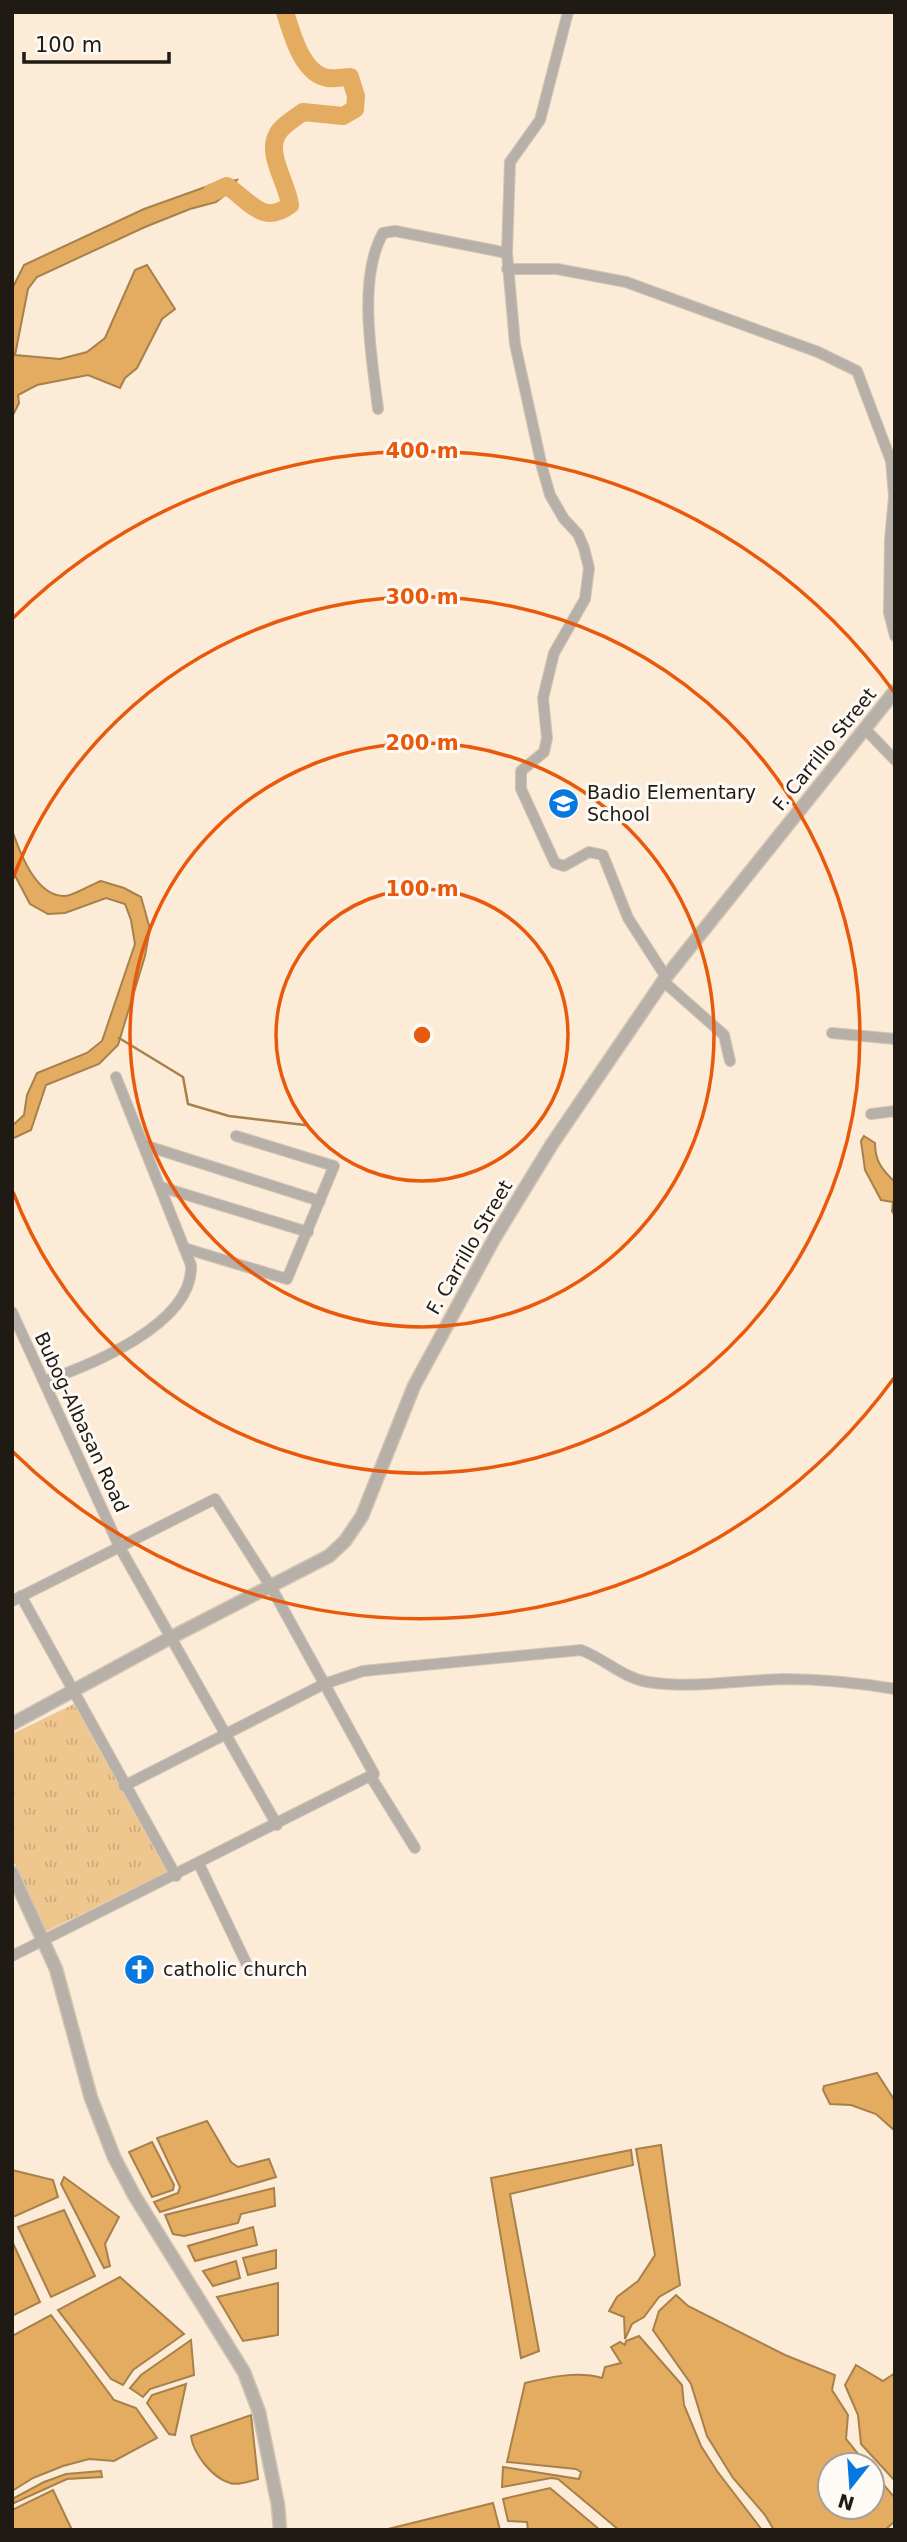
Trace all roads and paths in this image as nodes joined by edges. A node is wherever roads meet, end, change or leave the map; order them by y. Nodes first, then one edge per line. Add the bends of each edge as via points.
1 (568, 12) edge
2 (507, 253) junction
3 (507, 269) junction
4 (378, 409) dead end
5 (895, 636) edge
6 (895, 691) edge
7 (865, 729) junction
8 (895, 760) edge
9 (665, 979) junction
10 (832, 1033) dead end
11 (895, 1040) edge
12 (730, 1061) dead end
13 (116, 1077) dead end
14 (895, 1111) edge
15 (871, 1114) dead end
16 (236, 1136) dead end
17 (144, 1145) junction
18 (161, 1187) junction
19 (320, 1201) junction
20 (308, 1232) junction
21 (184, 1248) junction
22 (12, 1312) edge
23 (44, 1381) junction
24 (119, 1546) junction
25 (271, 1587) junction
26 (17, 1598) edge
27 (170, 1638) junction
28 (324, 1684) junction
29 (895, 1689) edge
30 (74, 1692) junction
31 (12, 1724) edge
32 (225, 1734) junction
33 (371, 1777) junction
34 (124, 1786) junction
35 (276, 1825) junction
36 (415, 1848) dead end
37 (199, 1864) junction
38 (12, 1873) edge
39 (176, 1876) junction
40 (42, 1940) junction
41 (12, 1956) edge
42 (249, 1969) dead end
43 (280, 2530) edge

1 - 2 street via 540,120 510,162
2 - 3 street
2 - 4 street via 395,231 383,233 376,245 367,309
3 - 5 street via 558,269 626,282 818,352 857,371 891,461 889,613
3 - 9 street via 514,344 541,467 550,495 584,548 589,568 585,599 554,653 543,698 544,752 521,771 521,789 555,863 564,866 589,852 603,855 628,918
6 - 7 street, F. Carrillo Street
7 - 8 street
7 - 9 street, F. Carrillo Street
9 - 12 street via 724,1035
9 - 25 street, F. Carrillo Street via 552,1144 495,1237 414,1386 355,1528 329,1556
10 - 11 street
13 - 17 street
14 - 15 street
16 - 19 street via 334,1166
17 - 18 street
17 - 19 street
18 - 20 street
18 - 21 street
19 - 20 street
20 - 21 street via 287,1279
21 - 23 street via 191,1265 190,1279 179,1302 164,1318 110,1356
22 - 23 street, Bubog-Albasan Road
23 - 24 street, Bubog-Albasan Road
24 - 25 street via 215,1499
24 - 26 street
24 - 27 street, Bubog-Albasan Road
25 - 27 street, F. Carrillo Street
25 - 28 street
26 - 30 street
27 - 30 street, F. Carrillo Street
27 - 32 street, Bubog-Albasan Road
28 - 29 street via 379,1668 581,1650 627,1676 648,1682 785,1679
28 - 32 street
28 - 33 street via 372,1768
30 - 31 street, F. Carrillo Street
30 - 34 street
32 - 34 street
32 - 35 street, Bubog-Albasan Road
33 - 35 street
33 - 36 street
34 - 39 street
35 - 37 street
37 - 39 street
37 - 42 street
38 - 40 street
39 - 40 street
40 - 41 street
40 - 43 street via 56,1969 91,2098 114,2157 244,2372 259,2412

